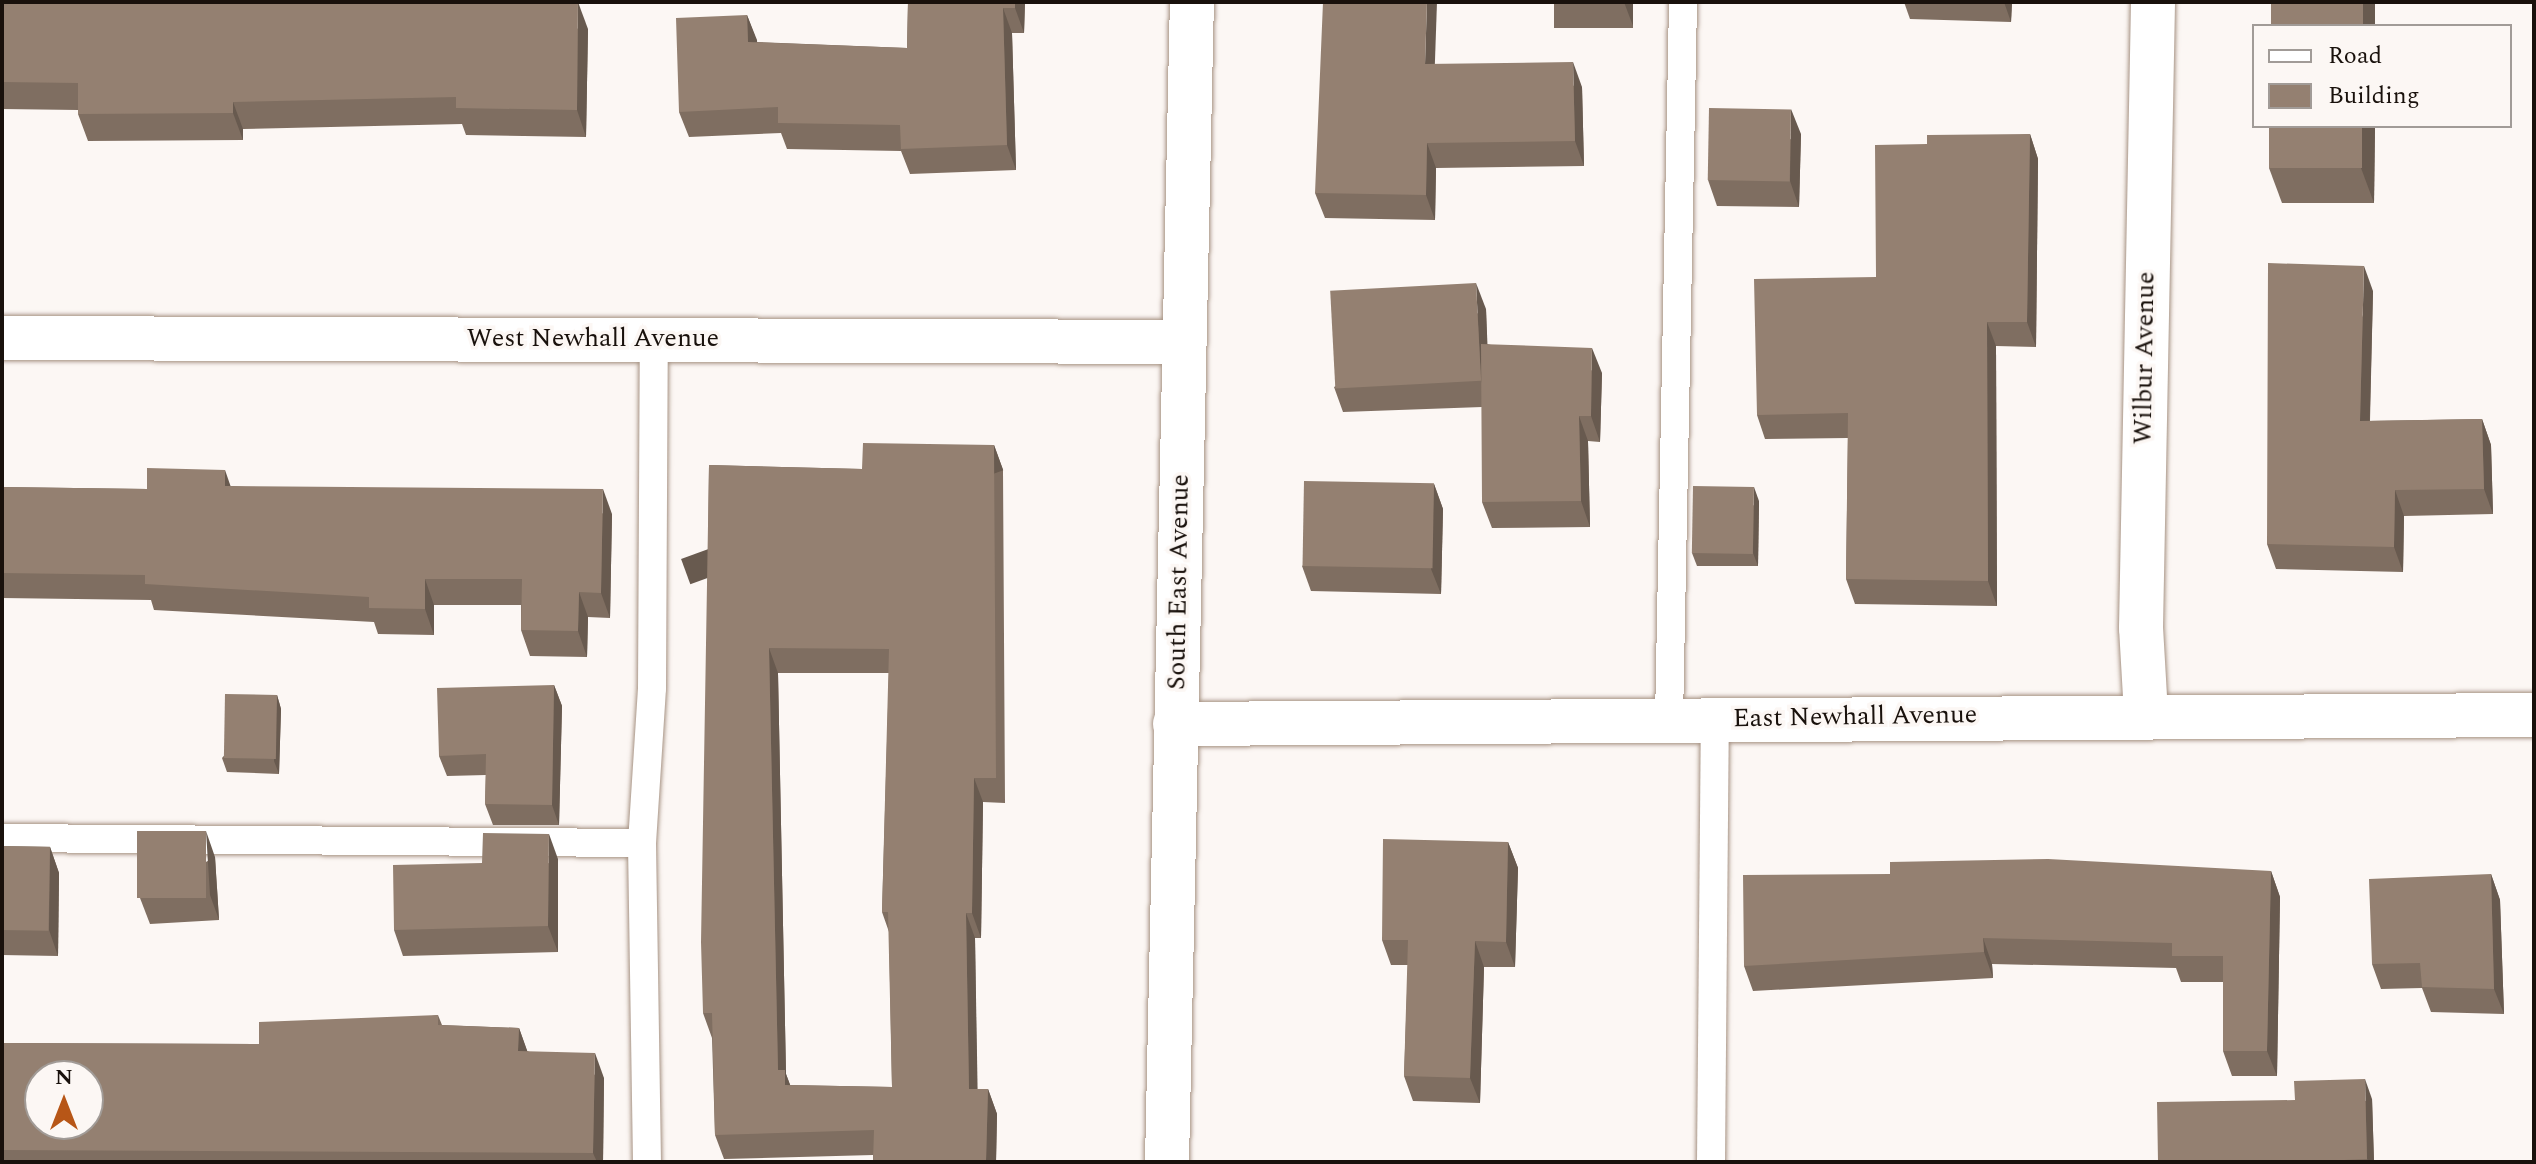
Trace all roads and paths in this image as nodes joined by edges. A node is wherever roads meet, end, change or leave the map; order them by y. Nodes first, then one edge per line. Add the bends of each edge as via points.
1 (1192, 2) edge
2 (1683, 2) edge
3 (2153, 2) edge
4 (2, 338) edge
5 (654, 339) junction
6 (1184, 342) junction
7 (2146, 714) junction
8 (2534, 715) edge
9 (1715, 719) junction
10 (1669, 720) junction
11 (1175, 724) junction
12 (2, 838) edge
13 (642, 843) junction
14 (647, 1162) edge
15 (1167, 1162) edge
16 (1711, 1162) edge

1 - 6 street, South East Avenue
2 - 10 lane
3 - 7 street, Wilbur Avenue via 2141,628
4 - 5 street, West Newhall Avenue
5 - 6 street, West Newhall Avenue
5 - 13 lane via 652,688
6 - 11 street, South East Avenue
7 - 8 street, East Newhall Avenue
7 - 9 street, East Newhall Avenue
9 - 10 street, East Newhall Avenue
9 - 16 lane
10 - 11 street, East Newhall Avenue
11 - 15 street, South East Avenue
12 - 13 lane
13 - 14 lane

